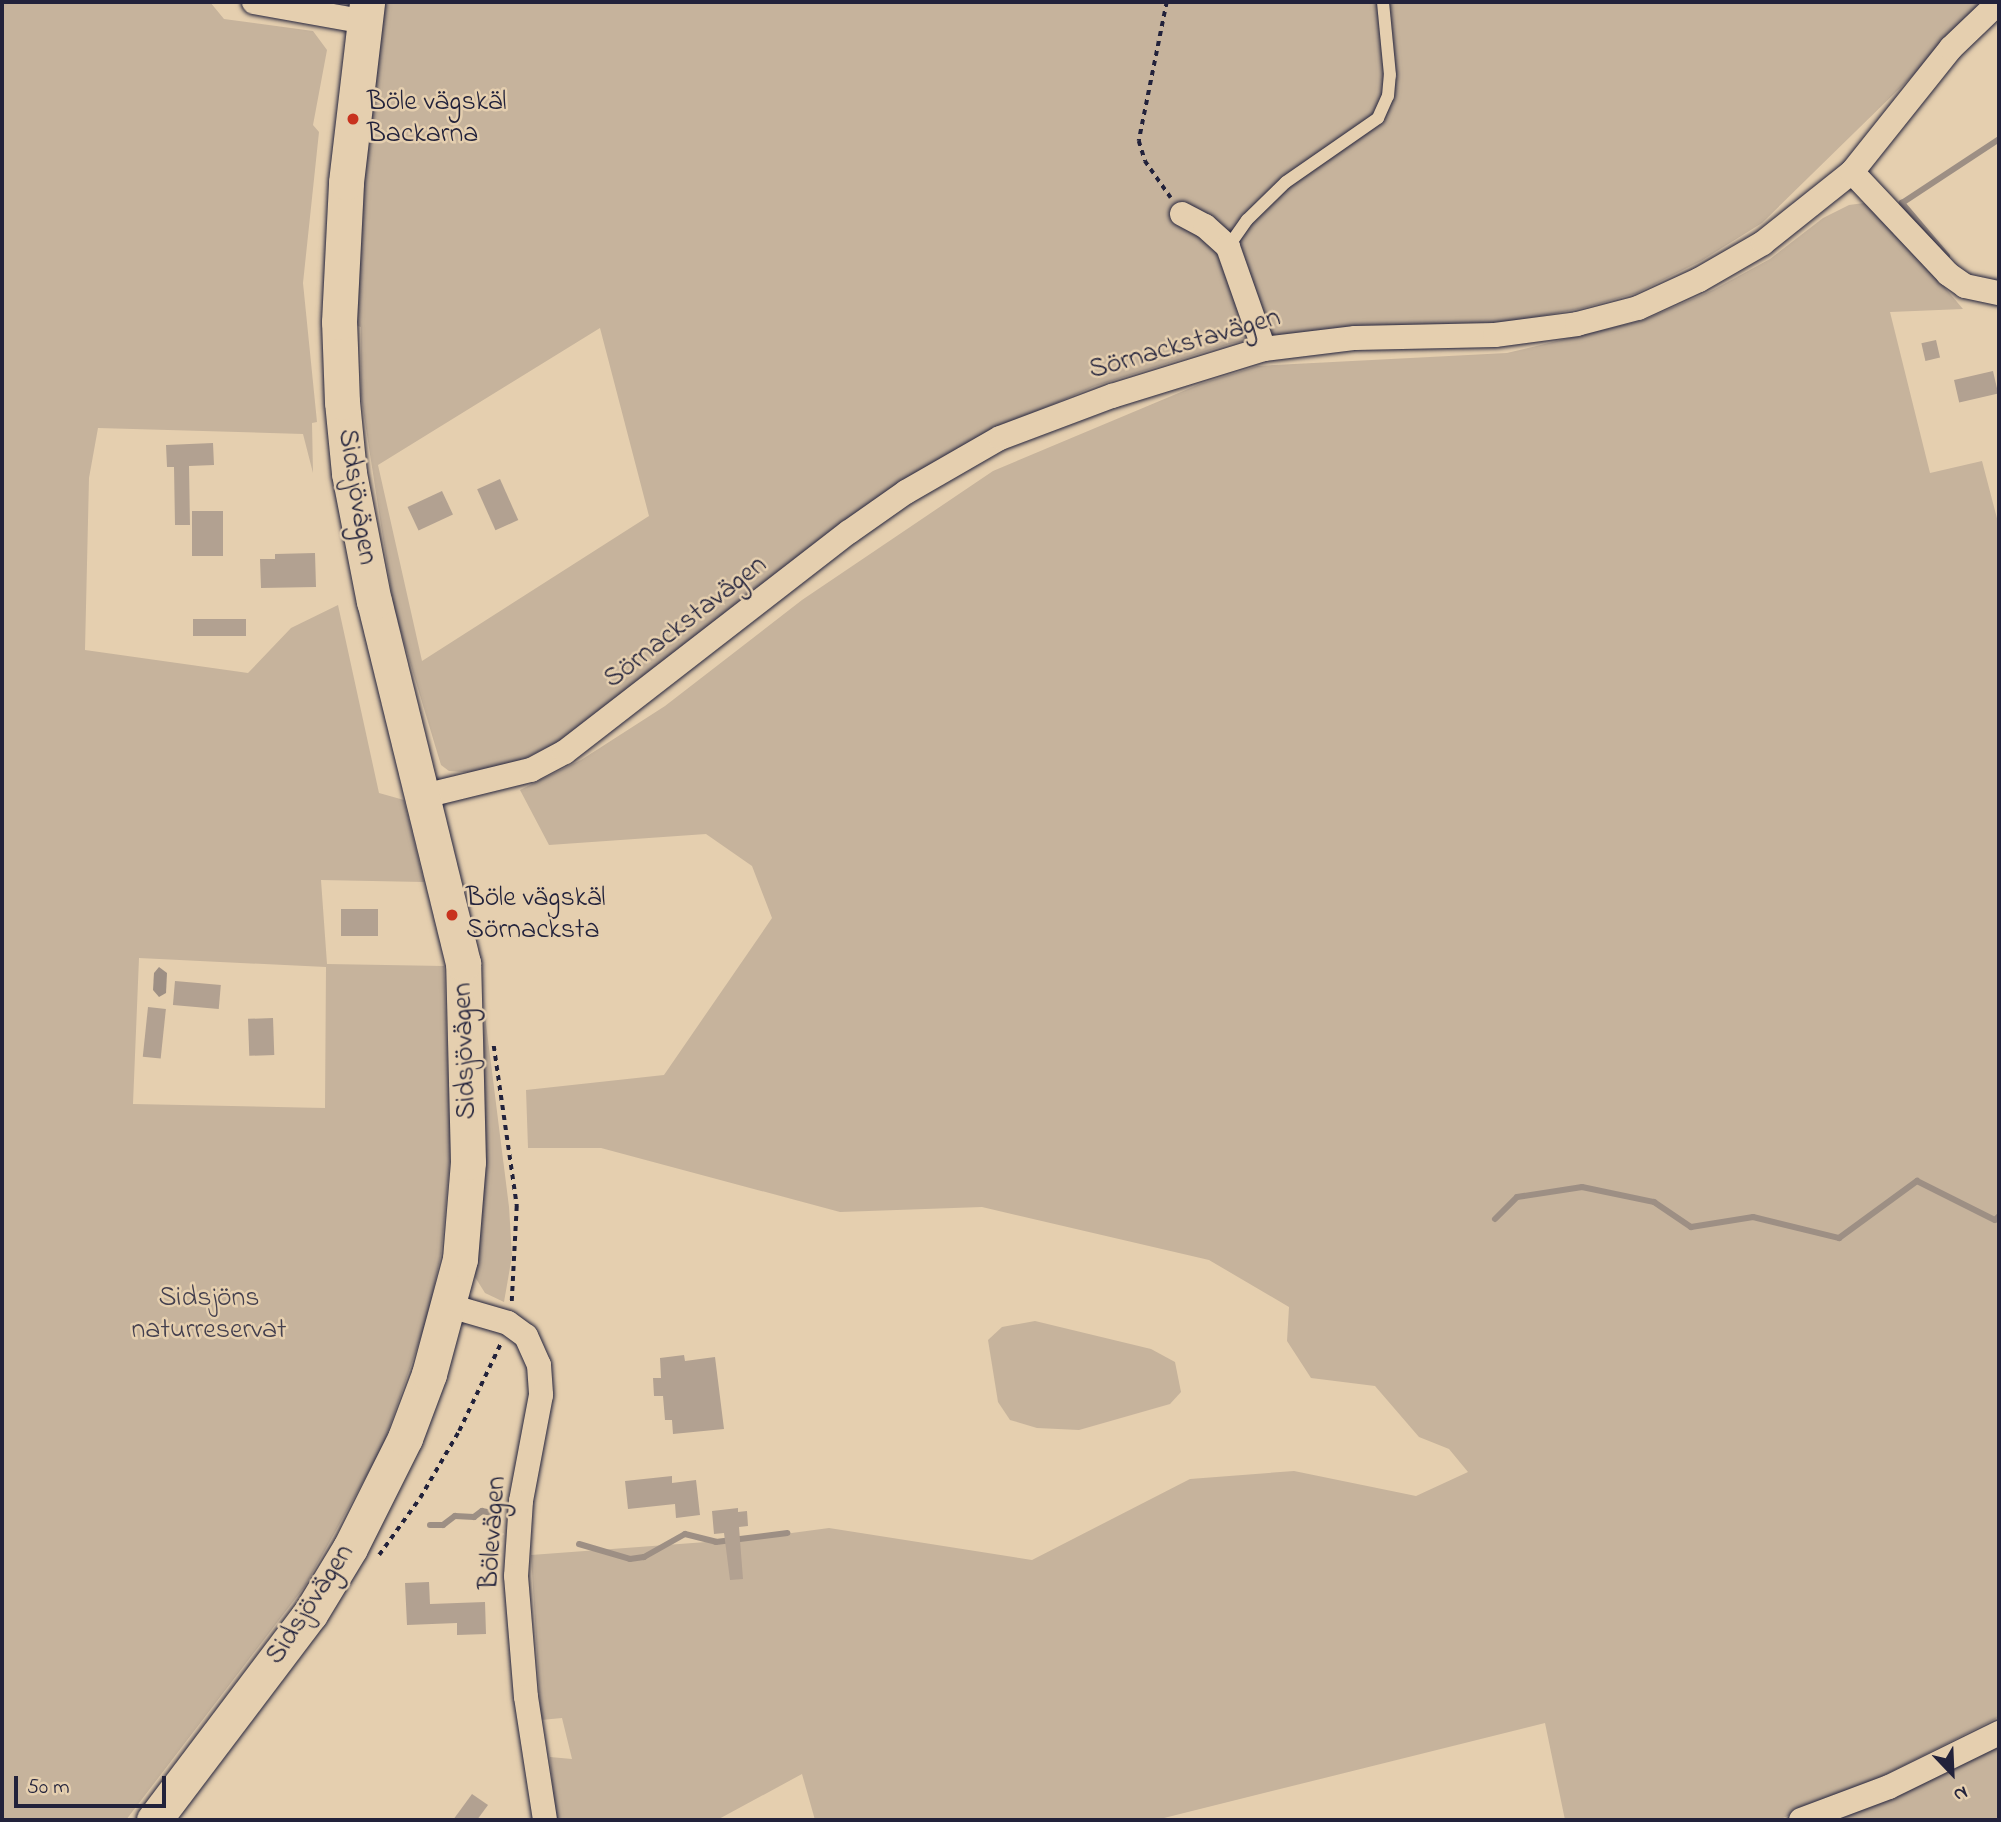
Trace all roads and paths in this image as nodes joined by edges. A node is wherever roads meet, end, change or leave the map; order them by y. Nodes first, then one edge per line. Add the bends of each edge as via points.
1 (254, 2) edge
2 (1167, 2) edge
3 (1383, 2) edge
4 (1999, 2) edge
5 (366, 12) edge
6 (1852, 172) junction
7 (1182, 214) joint
8 (1228, 247) junction
9 (1999, 293) edge
10 (1264, 349) junction
11 (424, 796) junction
12 (493, 1037) dead end
13 (450, 1306) junction
14 (511, 1306) dead end
15 (1999, 1733) edge
16 (154, 1820) edge
17 (545, 1820) edge
18 (1801, 1820) edge

1 - 5 street
2 - 7 path via 1139,141 1145,161
3 - 8 lane via 1390,75 1388,96 1378,118 1286,182 1247,220
4 - 6 street, Sörnackstavägen via 1951,48
5 - 11 main road, Sidsjövägen via 346,183 339,322 342,402 349,473 374,602
6 - 9 street via 1948,274 1965,286
6 - 10 street, Sörnackstavägen via 1763,243 1638,308 1577,324 1495,335 1355,338
7 - 8 street via 1205,226
8 - 10 street
10 - 11 street, Sörnackstavägen via 1112,396 999,438 906,492 849,532 565,752 531,770
11 - 13 main road, Sidsjövägen via 464,963 468,1162 460,1259
12 - 14 path via 517,1206
13 - 16 main road, Sidsjövägen via 405,1438 351,1548 296,1634
13 - 17 street, Bölevägen via 508,1323 526,1336 539,1365 541,1395 521,1501 516,1576 526,1697
15 - 18 street via 1889,1787

